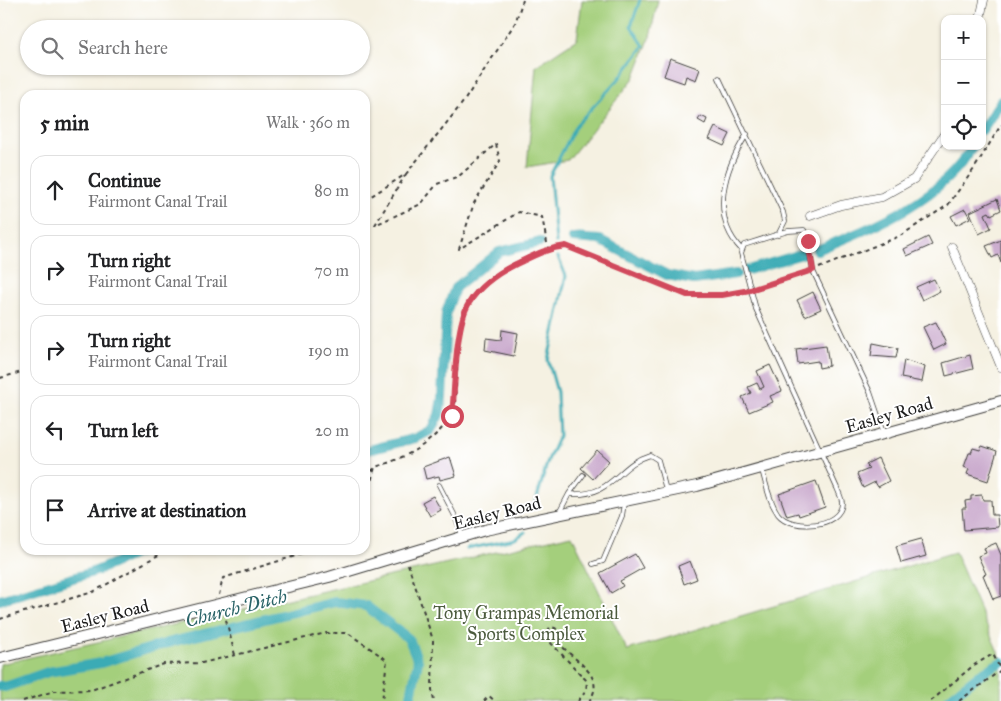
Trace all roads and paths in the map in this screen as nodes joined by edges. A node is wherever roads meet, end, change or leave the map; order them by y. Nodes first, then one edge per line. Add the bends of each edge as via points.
1 (523, 0) edge
2 (984, 0) edge
3 (981, 15) edge
4 (719, 78) dead end
5 (1001, 125) edge
6 (747, 134) junction
7 (941, 139) edge
8 (406, 174) junction
9 (370, 197) edge
10 (810, 216) dead end
11 (778, 235) junction
12 (952, 247) dead end
13 (548, 248) junction
14 (741, 249) junction
15 (813, 270) junction
16 (750, 290) junction
17 (1001, 367) edge
18 (20, 372) edge
19 (0, 378) edge
20 (1001, 400) edge
21 (884, 433) junction
22 (821, 451) junction
23 (375, 468) junction
24 (762, 468) junction
25 (370, 472) edge
26 (583, 475) dead end
27 (439, 485) dead end
28 (370, 486) edge
29 (666, 492) junction
30 (569, 494) junction
31 (624, 501) junction
32 (558, 515) junction
33 (462, 537) junction
34 (406, 554) junction
35 (158, 555) edge
36 (299, 555) edge
37 (592, 564) dead end
38 (222, 604) junction
39 (0, 619) edge
40 (235, 655) junction
41 (0, 658) edge
42 (1001, 670) edge
43 (23, 701) edge
44 (382, 701) edge
45 (434, 701) edge
46 (484, 701) edge
47 (495, 701) edge
48 (578, 701) edge
49 (589, 701) edge
50 (931, 701) edge
51 (959, 701) edge

1 - 8 path via 515,24 464,101
2 - 3 street
4 - 6 lane
5 - 15 path via 948,205 900,236
6 - 11 lane via 783,212 785,221
6 - 14 lane via 726,173 723,190 728,227 733,241
7 - 10 street via 914,179 882,197 841,205
8 - 9 path
8 - 13 path via 375,225 421,204 436,184 459,176 496,144 500,161 474,203 459,249 519,212 542,217
11 - 14 lane via 744,245
11 - 15 lane via 788,230 804,230
12 - 17 street
13 - 16 path via 566,246 687,295 722,295
13 - 23 path via 500,272 468,304 462,324 452,416 428,444
14 - 16 lane
15 - 16 path
15 - 21 lane via 870,392
16 - 22 lane via 756,310
18 - 19 path
20 - 21 street, Easley Road
21 - 22 street, Easley Road
22 - 24 street, Easley Road
22 - 24 lane via 842,502 834,516 824,522 806,526 785,520 772,504
23 - 25 path
23 - 28 path
24 - 29 street, Easley Road
26 - 30 lane
27 - 33 lane via 456,516
29 - 30 lane via 658,460 650,455 641,458 612,483 593,492
29 - 31 street, Easley Road
30 - 32 lane
31 - 32 street, Easley Road
31 - 37 lane via 622,516 603,561
32 - 33 street, Easley Road
33 - 34 street, Easley Road
34 - 38 street, Easley Road
34 - 45 path via 433,640
35 - 39 path via 93,592
36 - 38 path via 223,578 219,596
38 - 40 path
38 - 41 street, Easley Road
40 - 43 path via 202,663 164,664 91,690 54,691
40 - 44 path via 326,633 348,633 387,660
42 - 50 path via 993,654 974,665
42 - 51 path
46 - 47 path via 489,696
48 - 49 path via 586,691 587,681 550,642 547,634 550,627 560,632 560,644 593,678 595,689

